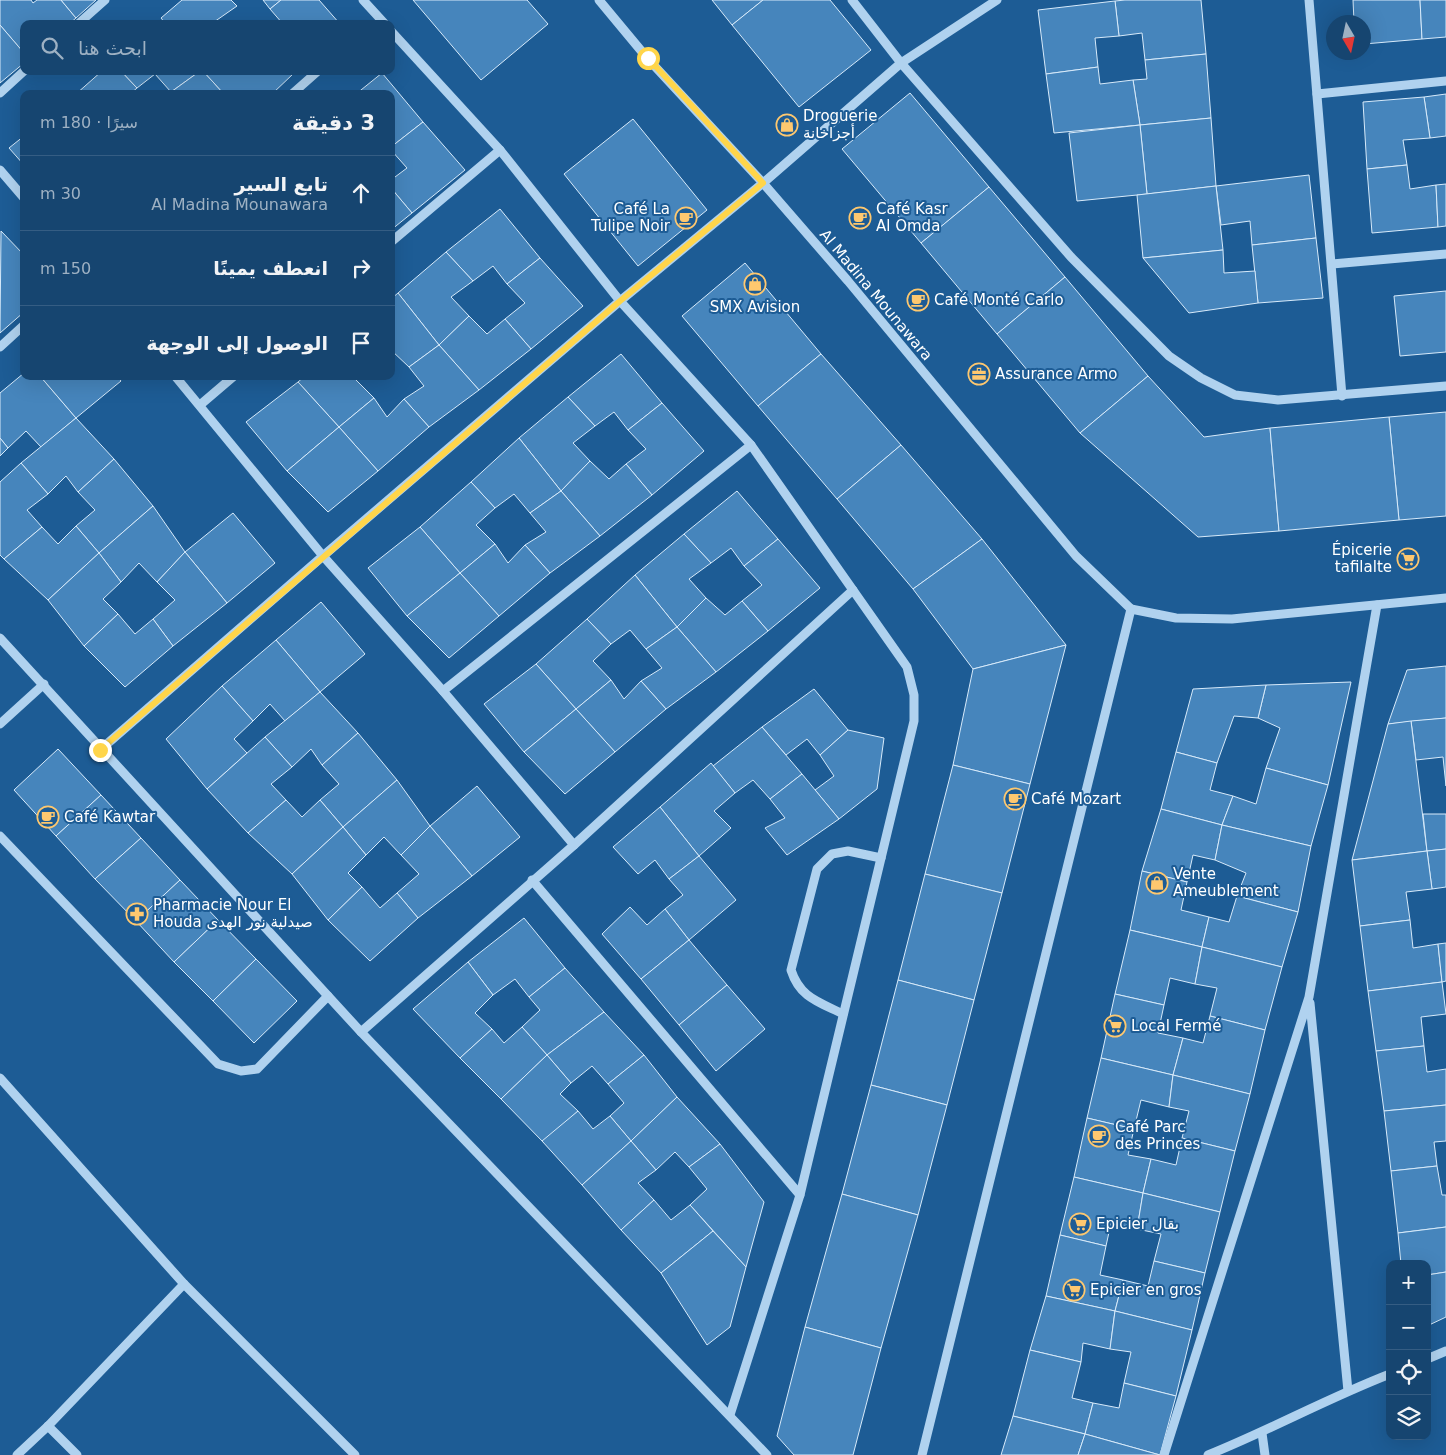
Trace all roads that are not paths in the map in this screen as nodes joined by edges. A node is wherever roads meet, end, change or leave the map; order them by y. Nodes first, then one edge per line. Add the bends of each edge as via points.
1 (105, 0) edge
2 (364, 0) edge
3 (599, 0) edge
4 (852, 0) edge
5 (997, 0) edge
6 (1309, 0) edge
7 (82, 20) edge
8 (379, 20) edge
9 (395, 35) edge
10 (901, 63) junction
11 (20, 75) edge
12 (313, 75) edge
13 (1446, 81) edge
14 (297, 90) edge
15 (0, 93) edge
16 (1317, 94) junction
17 (500, 150) junction
18 (0, 170) edge
19 (763, 183) junction
20 (20, 193) edge
21 (395, 239) edge
22 (1446, 254) edge
23 (1332, 264) junction
24 (620, 301) junction
25 (20, 329) edge
26 (0, 347) edge
27 (178, 380) edge
28 (229, 380) edge
29 (1446, 386) edge
30 (1342, 396) junction
31 (200, 405) junction
32 (751, 445) junction
33 (323, 556) junction
34 (853, 590) junction
35 (1446, 598) edge
36 (1377, 605) junction
37 (1131, 608) junction
38 (0, 638) edge
39 (44, 684) junction
40 (443, 691) junction
41 (0, 724) edge
42 (100, 750) junction
43 (0, 836) edge
44 (574, 845) junction
45 (881, 858) junction
46 (532, 880) junction
47 (328, 996) junction
48 (1309, 997) junction
49 (843, 1014) junction
50 (361, 1032) junction
51 (0, 1078) edge
52 (800, 1195) junction
53 (184, 1284) junction
54 (1446, 1351) edge
55 (1431, 1357) edge
56 (1386, 1376) edge
57 (1348, 1390) junction
58 (730, 1415) junction
59 (48, 1426) junction
60 (1262, 1433) junction
61 (17, 1455) edge
62 (77, 1455) edge
63 (355, 1455) edge
64 (767, 1455) edge
65 (922, 1455) edge
66 (1164, 1455) edge
67 (1208, 1455) edge
68 (1265, 1455) edge

1 - 7 street
2 - 8 street
3 - 19 street, Al Madina Mounawara
4 - 10 street
5 - 10 street
6 - 16 street
9 - 17 street
10 - 19 street
10 - 30 street via 1071,257 1170,356 1201,378 1235,395 1278,400
11 - 15 street
12 - 14 street
13 - 16 street
16 - 23 street
17 - 21 street
17 - 24 street
18 - 20 street
19 - 24 street
19 - 37 street, Al Madina Mounawara via 1076,556
22 - 23 street
23 - 30 street
24 - 32 street
24 - 33 street
25 - 26 street
27 - 31 street
28 - 31 street
29 - 30 street
31 - 33 street
32 - 34 street
32 - 40 street
33 - 40 street
33 - 42 street
34 - 44 street
34 - 45 street via 907,667 914,695 914,721
35 - 36 street
36 - 37 street via 1232,619 1176,618
36 - 48 street
37 - 65 street
38 - 39 street
39 - 41 street
39 - 42 street
40 - 44 street
42 - 47 street
43 - 47 street via 218,1064 241,1071 257,1069
44 - 46 street
45 - 49 street
45 - 49 street via 848,851 832,854 817,868 791,970 805,995
46 - 50 street
46 - 52 street
47 - 50 street
48 - 57 street
48 - 66 street
49 - 52 street
50 - 58 street
51 - 53 street
52 - 58 street
53 - 59 street
53 - 63 street
54 - 55 street
56 - 57 street
57 - 60 street
58 - 64 street
59 - 61 street
59 - 62 street
60 - 67 street
60 - 68 street

